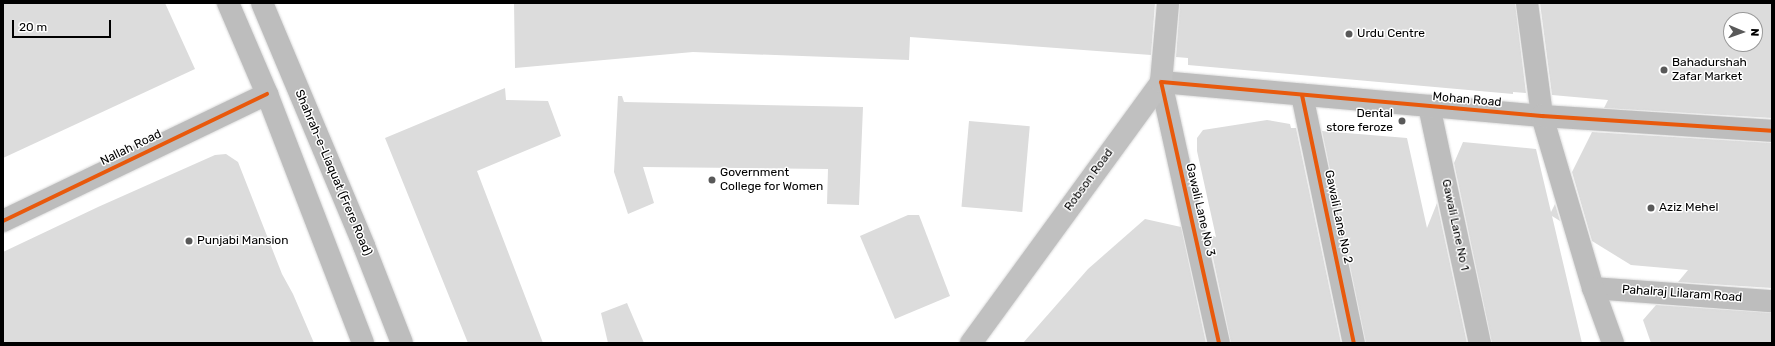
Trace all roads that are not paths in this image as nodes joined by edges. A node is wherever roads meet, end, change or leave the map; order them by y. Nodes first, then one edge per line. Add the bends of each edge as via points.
1 (228, 3) edge
2 (262, 3) edge
3 (1168, 3) edge
4 (1527, 3) edge
5 (1161, 82) junction
6 (267, 94) junction
7 (1302, 95) junction
8 (1429, 106) junction
9 (1542, 116) junction
10 (1772, 131) edge
11 (3, 221) edge
12 (1593, 288) junction
13 (1772, 300) edge
14 (363, 343) edge
15 (402, 343) edge
16 (972, 343) edge
17 (1219, 343) edge
18 (1354, 343) edge
19 (1480, 343) edge
20 (1613, 343) edge

1 - 6 street
2 - 15 street, Shahrah-e-Liaquat (Frere Road)
3 - 5 main road
4 - 9 street
5 - 7 street, Mohan Road
5 - 16 main road, Robson Road
5 - 17 street, Gawali Lane No 3
6 - 11 street, Nallah Road
6 - 14 street
7 - 8 street, Mohan Road
7 - 18 street, Gawali Lane No 2
8 - 9 street, Mohan Road
8 - 19 street, Gawali Lane No 1
9 - 10 street, Mohan Road
9 - 12 street
12 - 13 street, Pahalraj Lilaram Road
12 - 20 street

